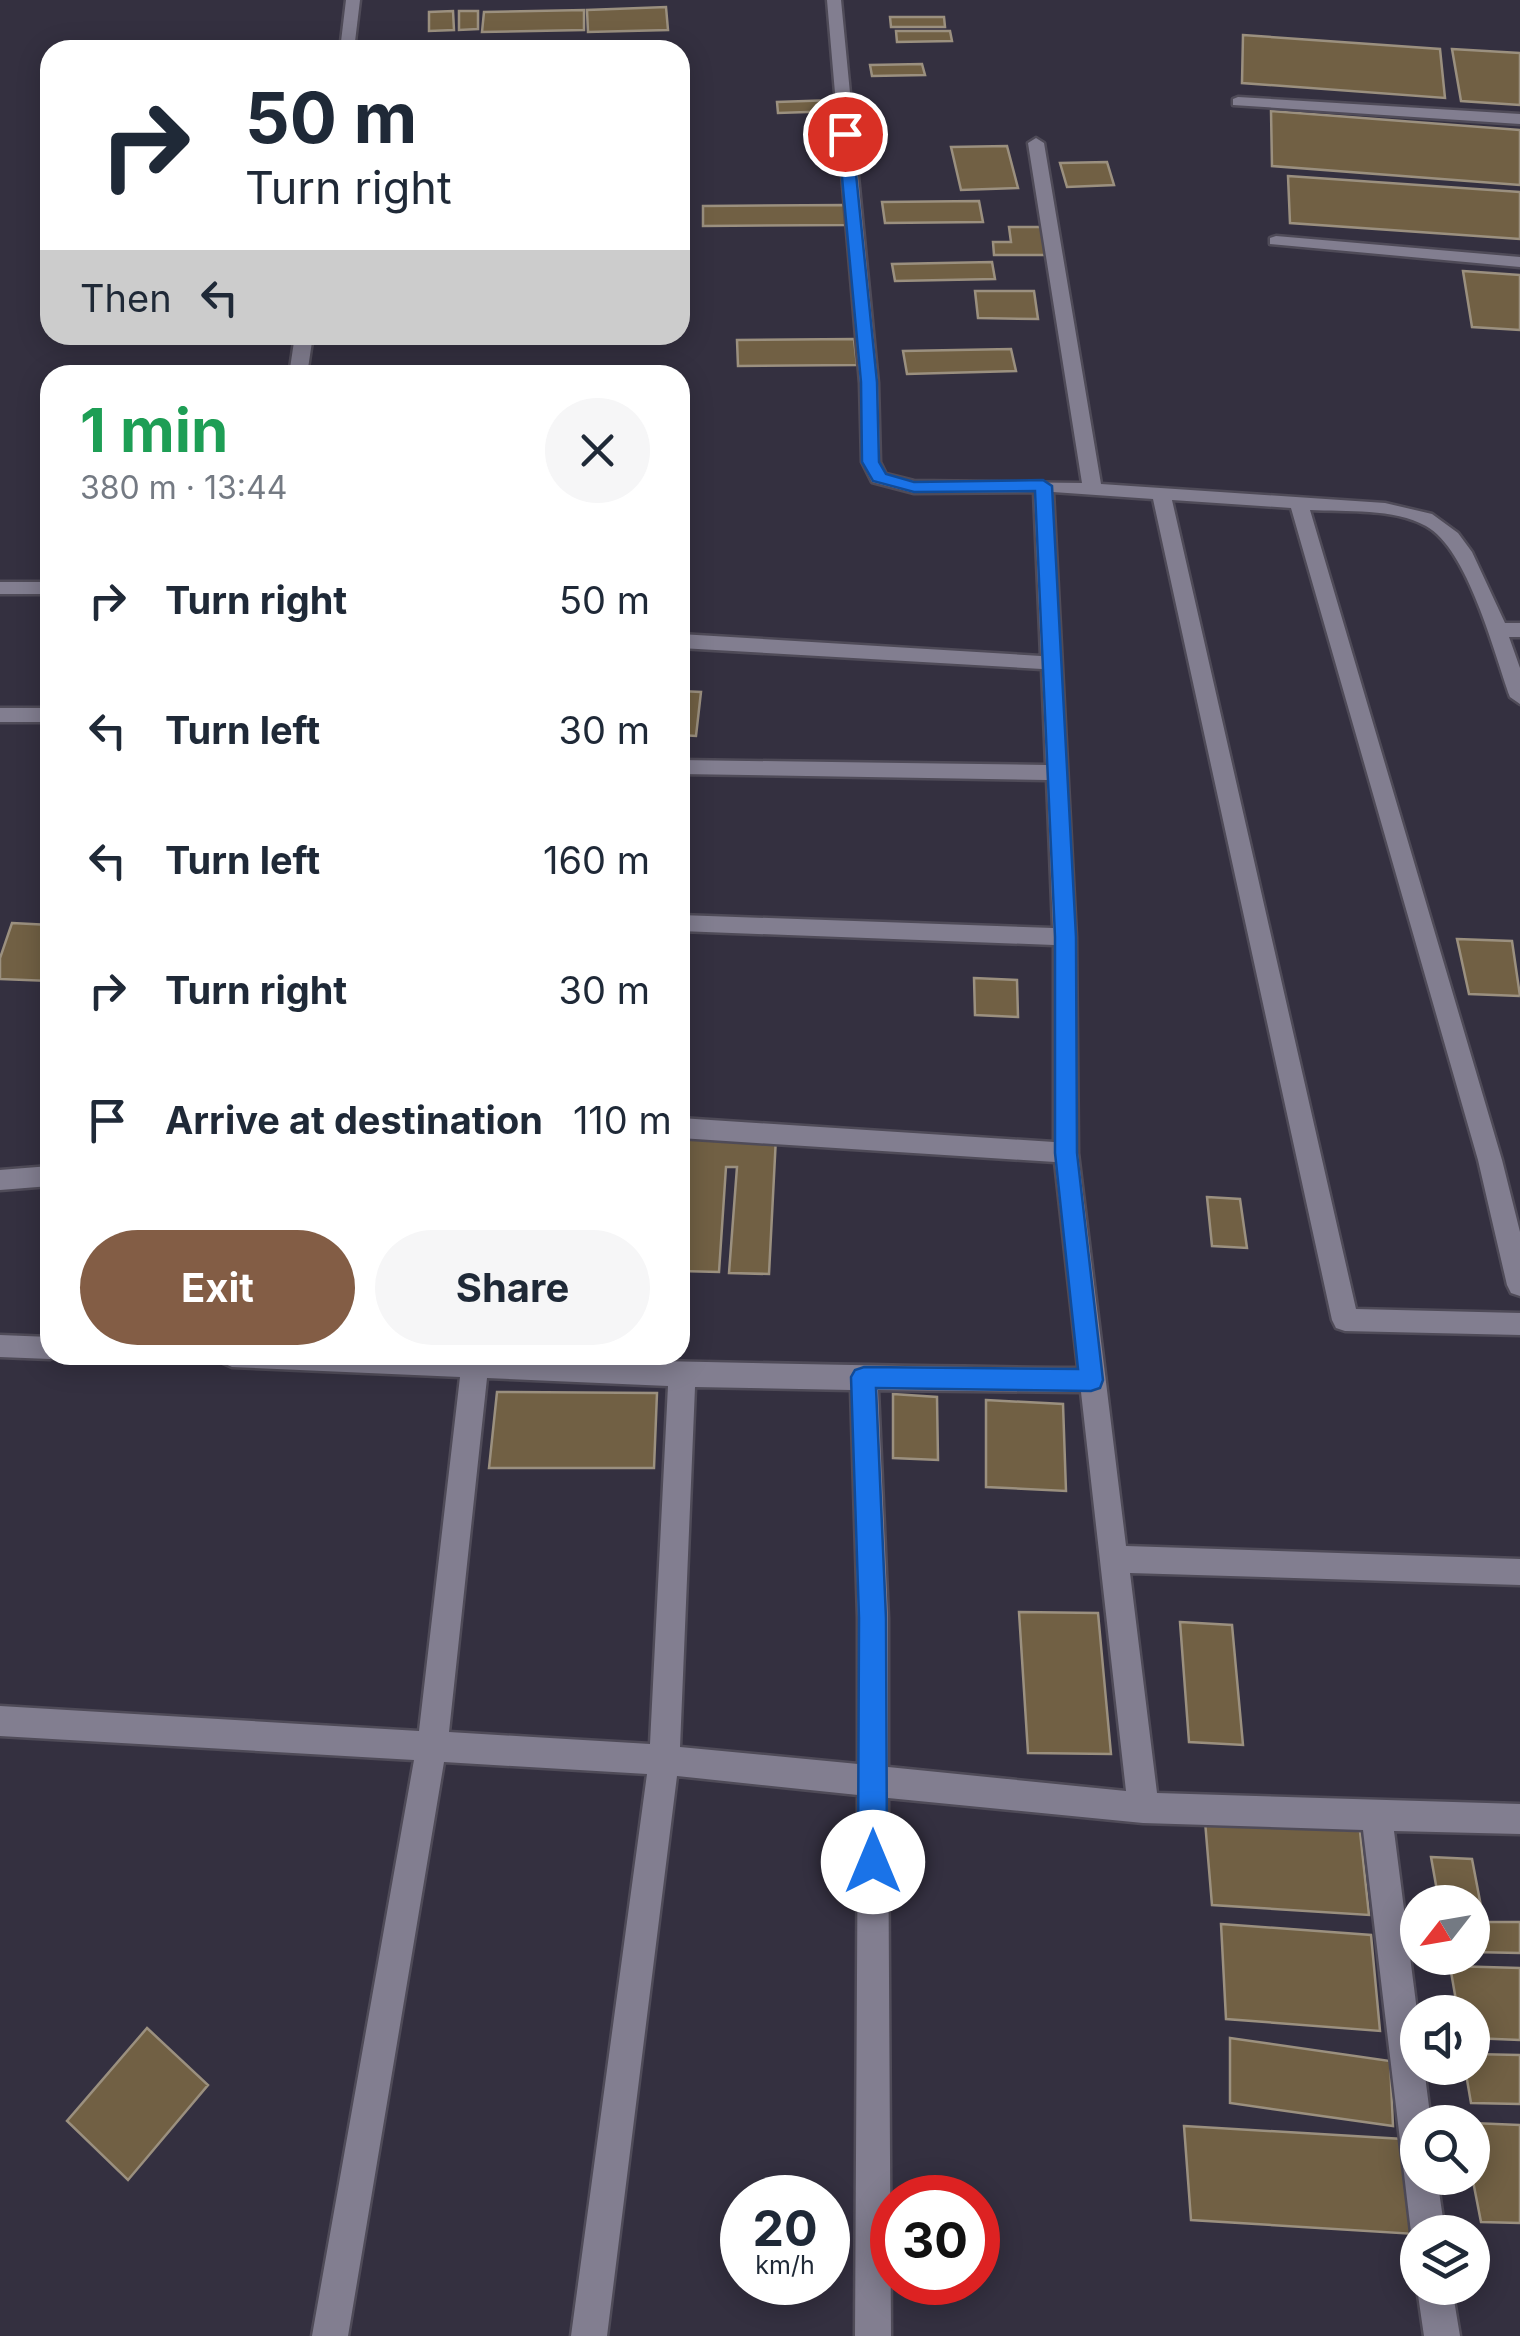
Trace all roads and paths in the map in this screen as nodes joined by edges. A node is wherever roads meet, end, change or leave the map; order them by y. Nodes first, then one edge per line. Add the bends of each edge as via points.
1 (353, 0) edge
2 (834, 0) edge
3 (348, 40) edge
4 (1238, 102) dead end
5 (1520, 119) edge
6 (1036, 143) dead end
7 (1276, 241) dead end
8 (1520, 262) edge
9 (1043, 486) junction
10 (1092, 488) junction
11 (1161, 492) junction
12 (1299, 503) junction
13 (0, 588) edge
14 (40, 588) edge
15 (1494, 630) junction
16 (1520, 630) edge
17 (690, 642) edge
18 (1052, 663) junction
19 (1520, 697) edge
20 (0, 716) edge
21 (40, 716) edge
22 (690, 767) edge
23 (1058, 773) junction
24 (690, 923) edge
25 (1066, 937) junction
26 (690, 1129) edge
27 (1066, 1153) junction
28 (40, 1177) edge
29 (0, 1180) edge
30 (1520, 1285) edge
31 (1520, 1324) edge
32 (0, 1346) edge
33 (40, 1348) edge
34 (453, 1365) edge
35 (475, 1366) junction
36 (682, 1374) junction
37 (864, 1377) junction
38 (1091, 1380) junction
39 (1117, 1559) junction
40 (1520, 1572) edge
41 (0, 1721) edge
42 (432, 1745) junction
43 (664, 1760) junction
44 (873, 1784) junction
45 (1144, 1808) junction
46 (1376, 1812) junction
47 (1520, 1819) edge
48 (1412, 2105) edge
49 (1438, 2305) edge
50 (330, 2336) edge
51 (589, 2336) edge
52 (873, 2336) edge
53 (1442, 2336) edge

1 - 3 street
2 - 9 street via 869,382 870,462 879,478 914,487
4 - 5 street
6 - 10 street
7 - 8 street
9 - 10 street
9 - 18 street
10 - 11 street
11 - 12 street
11 - 31 street via 1345,1320
12 - 15 street via 1385,508 1435,522 1470,566
12 - 30 street via 1490,1160
13 - 14 street
15 - 16 street
15 - 19 street
17 - 18 street
18 - 23 street
20 - 21 street
22 - 23 street
23 - 25 street
24 - 25 street
25 - 27 street
26 - 27 street
27 - 38 street
28 - 29 street
32 - 33 street
34 - 35 street
35 - 36 street
35 - 42 street
36 - 37 street
36 - 43 street
37 - 38 street
37 - 44 street
38 - 39 street
39 - 40 street
39 - 45 street
41 - 42 street
42 - 43 street
42 - 50 street
43 - 44 street
43 - 51 street
44 - 45 street
44 - 52 street
45 - 46 street
46 - 47 street
46 - 48 street
49 - 53 street

